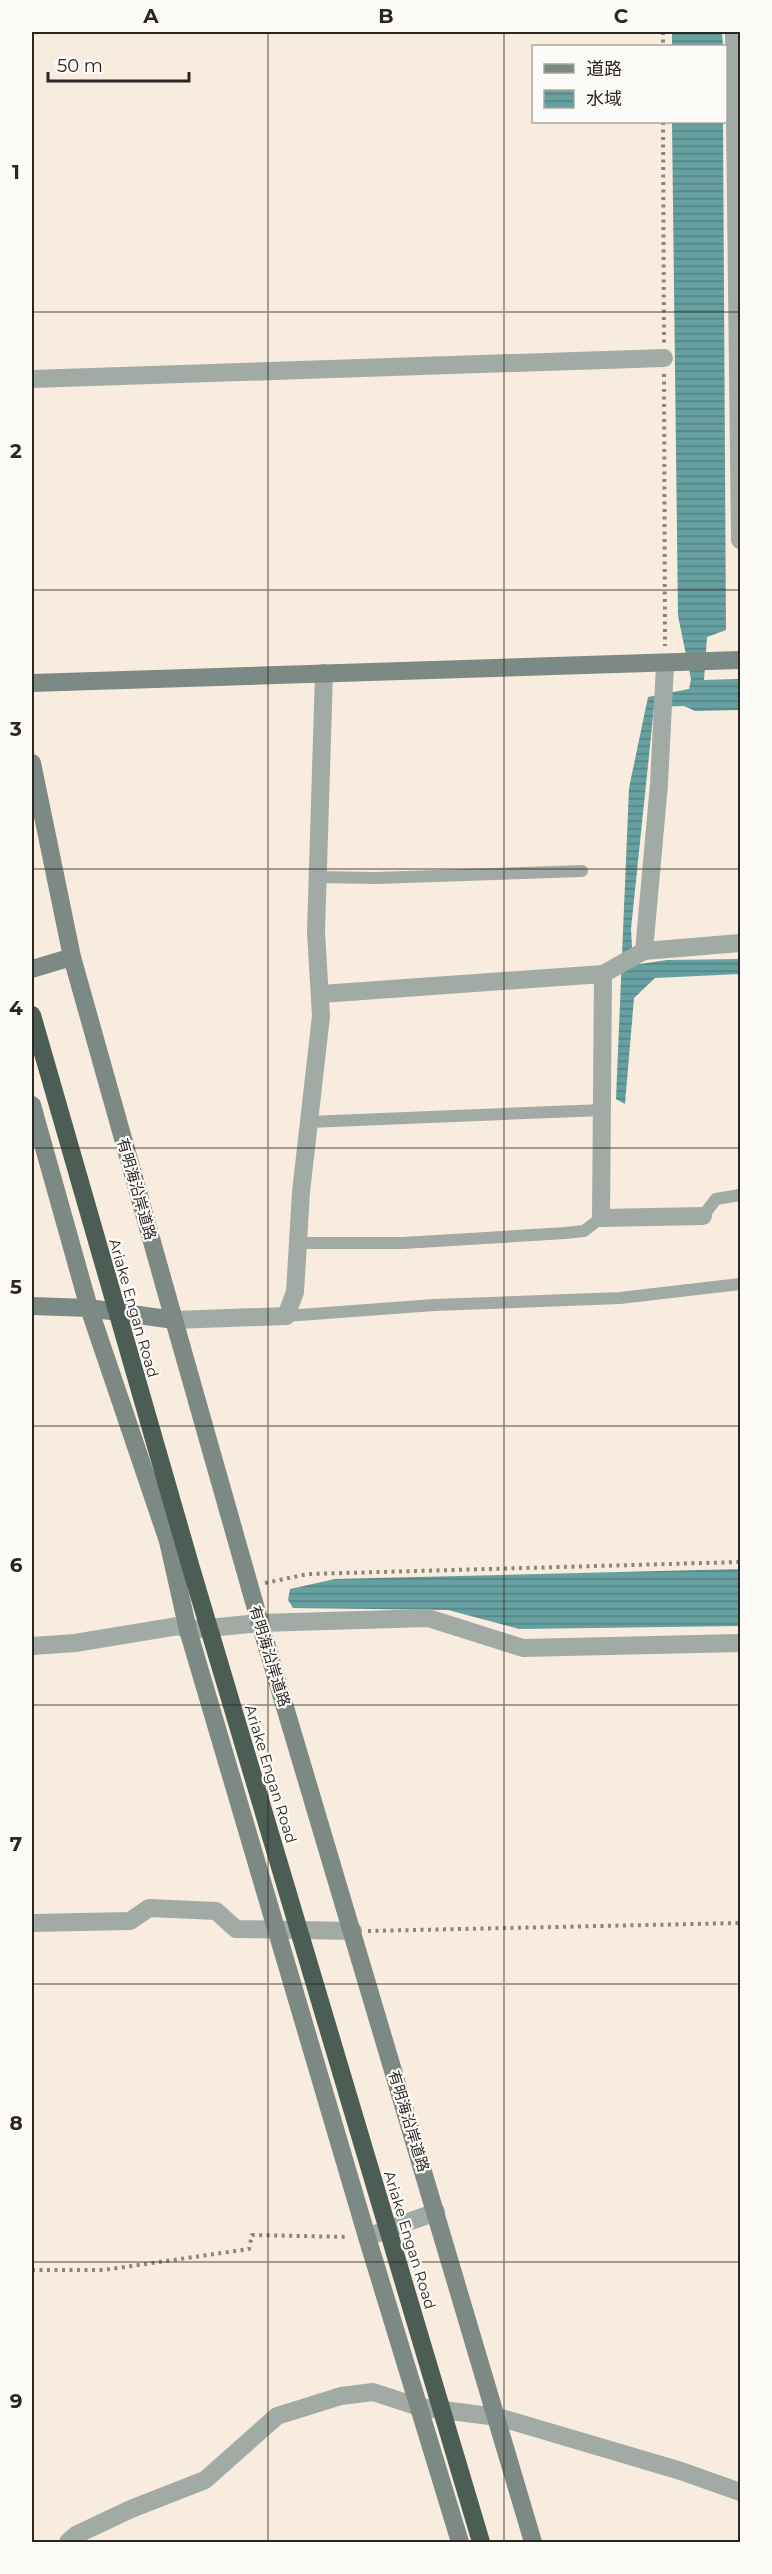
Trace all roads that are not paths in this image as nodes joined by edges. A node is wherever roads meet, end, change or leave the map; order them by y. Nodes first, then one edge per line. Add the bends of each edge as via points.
1 (734, 32) edge
2 (737, 66) edge
3 (664, 358) road end
4 (32, 379) edge
5 (741, 540) edge
6 (741, 660) edge
7 (665, 665) junction
8 (324, 673) junction
9 (32, 683) edge
10 (32, 763) edge
11 (582, 871) dead end
12 (317, 877) junction
13 (741, 943) edge
14 (644, 951) junction
15 (72, 957) junction
16 (32, 969) edge
17 (603, 974) junction
18 (321, 994) junction
19 (32, 1015) edge
20 (32, 1105) edge
21 (602, 1110) junction
22 (309, 1122) junction
23 (741, 1195) edge
24 (703, 1216) joint
25 (601, 1218) junction
26 (298, 1243) junction
27 (741, 1284) edge
28 (32, 1306) edge
29 (89, 1308) junction
30 (286, 1316) junction
31 (174, 1320) junction
32 (260, 1623) junction
33 (188, 1630) junction
34 (741, 1643) edge
35 (32, 1646) edge
36 (32, 1923) edge
37 (277, 1928) junction
38 (353, 1931) junction
39 (436, 2212) junction
40 (367, 2237) junction
41 (419, 2407) junction
42 (498, 2417) junction
43 (741, 2492) edge
44 (68, 2542) edge
45 (460, 2542) edge
46 (481, 2542) edge
47 (533, 2542) edge

1 - 2 street
2 - 5 street
3 - 4 street
6 - 7 main road
7 - 8 main road
7 - 14 street
8 - 9 main road
8 - 12 street
10 - 15 main road, 有明海沿岸道路
11 - 12 lane
12 - 18 street
13 - 14 street
14 - 17 street
15 - 16 main road
15 - 31 main road, 有明海沿岸道路
17 - 18 street
17 - 21 street
18 - 22 street
19 - 46 highway, Ariake Engan Road, bridge via 187,1556
20 - 29 main road
21 - 22 lane
21 - 25 street
22 - 26 street
23 - 24 lane via 716,1199
24 - 25 street
25 - 26 lane via 584,1231 565,1233 403,1243
26 - 30 street via 295,1292
27 - 30 lane via 620,1298 434,1305
28 - 29 main road
29 - 31 main road
29 - 33 main road via 168,1541
30 - 31 street
31 - 32 main road, 有明海沿岸道路
32 - 33 street
32 - 34 street via 428,1618 523,1648
32 - 38 main road, 有明海沿岸道路
33 - 35 street via 178,1626
33 - 37 main road
36 - 37 street via 130,1921 149,1908 216,1911 236,1929
37 - 38 street
37 - 40 main road
38 - 39 main road, 有明海沿岸道路
39 - 40 street
39 - 42 main road, 有明海沿岸道路
40 - 41 main road
41 - 42 street
41 - 44 street via 374,2392 341,2396 278,2416 205,2480 131,2509
41 - 45 main road
42 - 43 street
42 - 47 main road, 有明海沿岸道路

